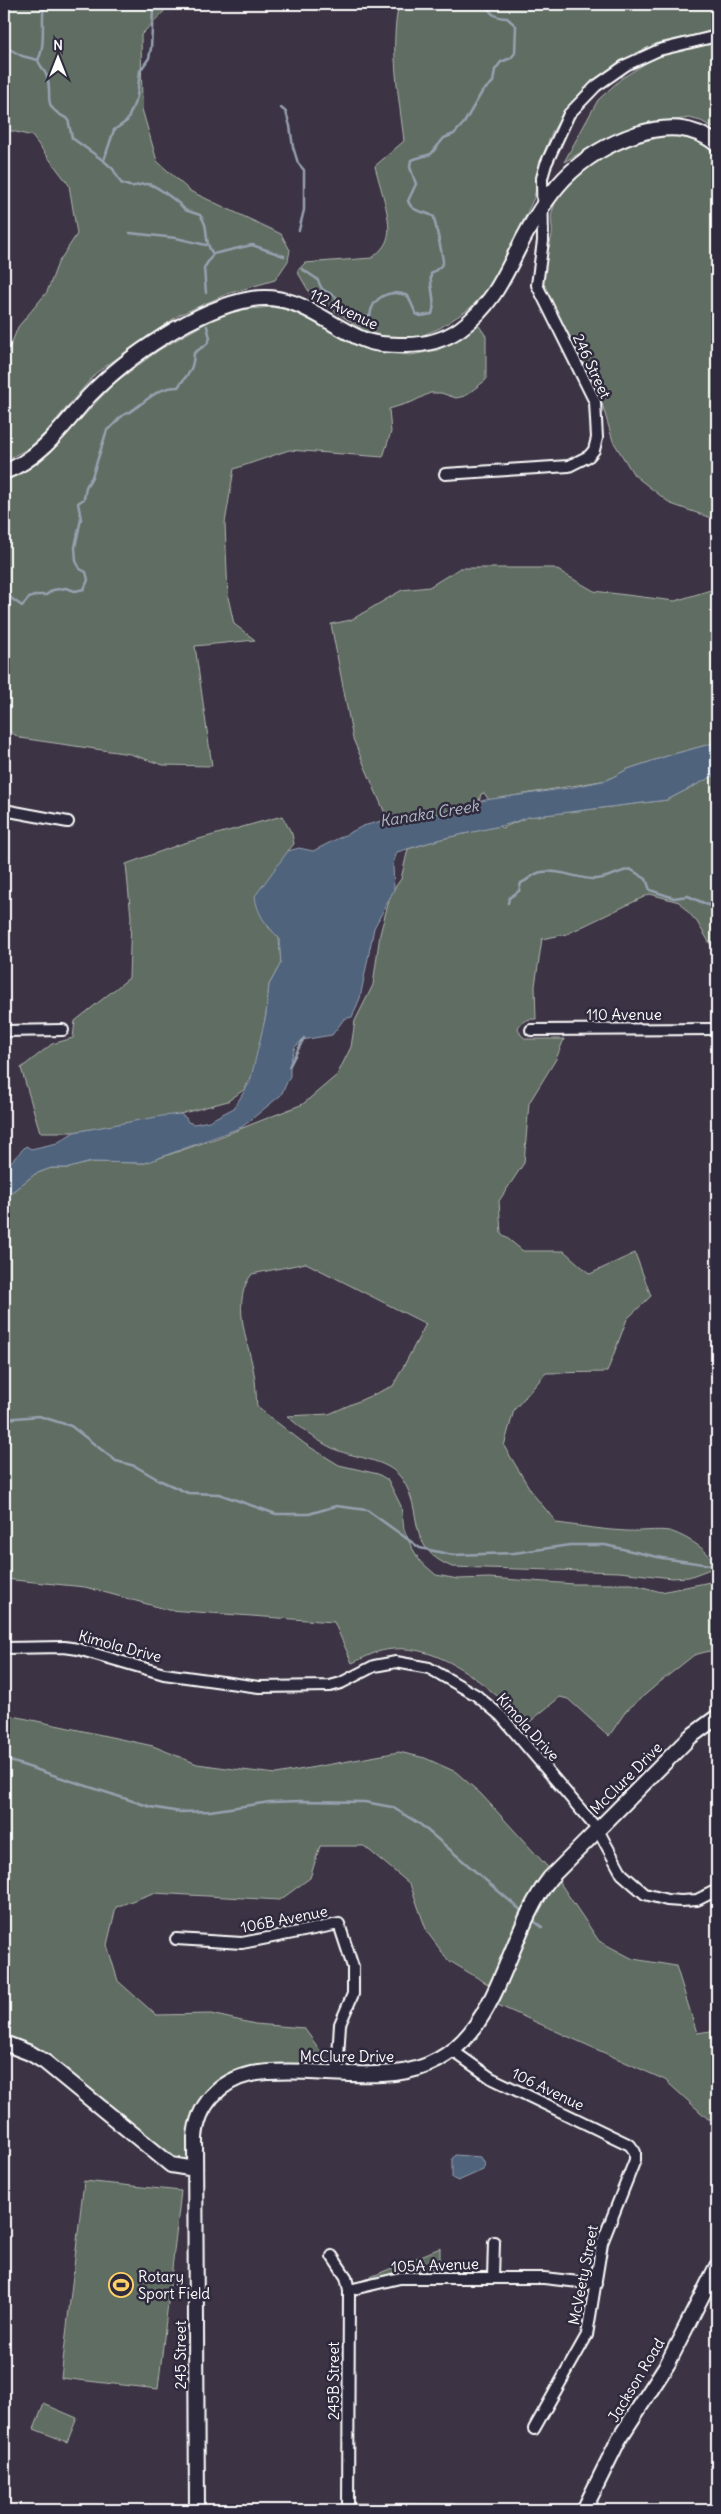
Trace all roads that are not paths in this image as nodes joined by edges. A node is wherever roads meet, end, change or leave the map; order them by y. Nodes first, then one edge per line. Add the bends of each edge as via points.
1 (717, 36) edge
2 (717, 144) edge
3 (542, 206) junction
4 (4, 472) edge
5 (445, 474) dead end
6 (4, 810) edge
7 (68, 822) dead end
8 (717, 1029) edge
9 (4, 1030) edge
10 (63, 1030) dead end
11 (531, 1030) dead end
12 (4, 1648) edge
13 (717, 1717) edge
14 (598, 1830) junction
15 (717, 1890) edge
16 (176, 1939) dead end
17 (4, 2043) edge
18 (453, 2051) junction
19 (337, 2074) junction
20 (633, 2148) joint
21 (195, 2169) junction
22 (494, 2242) dead end
23 (332, 2256) dead end
24 (716, 2269) edge
25 (493, 2278) junction
26 (596, 2284) junction
27 (349, 2290) junction
28 (534, 2429) dead end
29 (197, 2510) edge
30 (348, 2510) edge
31 (584, 2510) edge

1 - 3 street via 659,50 626,65 596,86 569,114 557,138 542,178
2 - 3 street, 112 Avenue via 698,132 676,127 626,138 603,147 568,172
3 - 4 street, 112 Avenue via 495,295 467,323 443,339 416,345 376,343 361,339 290,301 263,298 229,304 171,333 120,368 42,450
3 - 5 street, 246 Street via 543,241 537,285 595,402 597,438 594,450 569,466
6 - 7 street
8 - 11 street, 110 Avenue
9 - 10 street
12 - 14 street, Kimola Drive via 71,1648 164,1674 266,1687 330,1686 382,1664 404,1662 421,1665 451,1679 489,1704
13 - 14 street, McClure Drive via 690,1737
14 - 15 street, Kimola Drive via 622,1874 645,1894 681,1901 697,1900
14 - 18 street, McClure Drive via 543,1888 483,2017
16 - 19 street, 106B Avenue via 242,1944 339,1924 353,1967 353,1994 340,2024
17 - 21 street via 45,2062 171,2165
18 - 19 street, McClure Drive via 426,2065 404,2071
18 - 20 street, 106 Avenue via 492,2078
19 - 21 street, McClure Drive via 259,2073 226,2084 208,2100 198,2118
20 - 26 street, McVeety Street via 635,2160 602,2243
21 - 29 street, 245 Street
22 - 25 street, 105A Avenue
23 - 27 street, 245B Street via 346,2278
24 - 31 street, Jackson Road via 668,2363 619,2440
25 - 26 street, 105A Avenue via 544,2278
25 - 27 street, 105A Avenue via 400,2278
26 - 28 street, McVeety Street via 590,2322 582,2346
27 - 30 street, 245B Street

